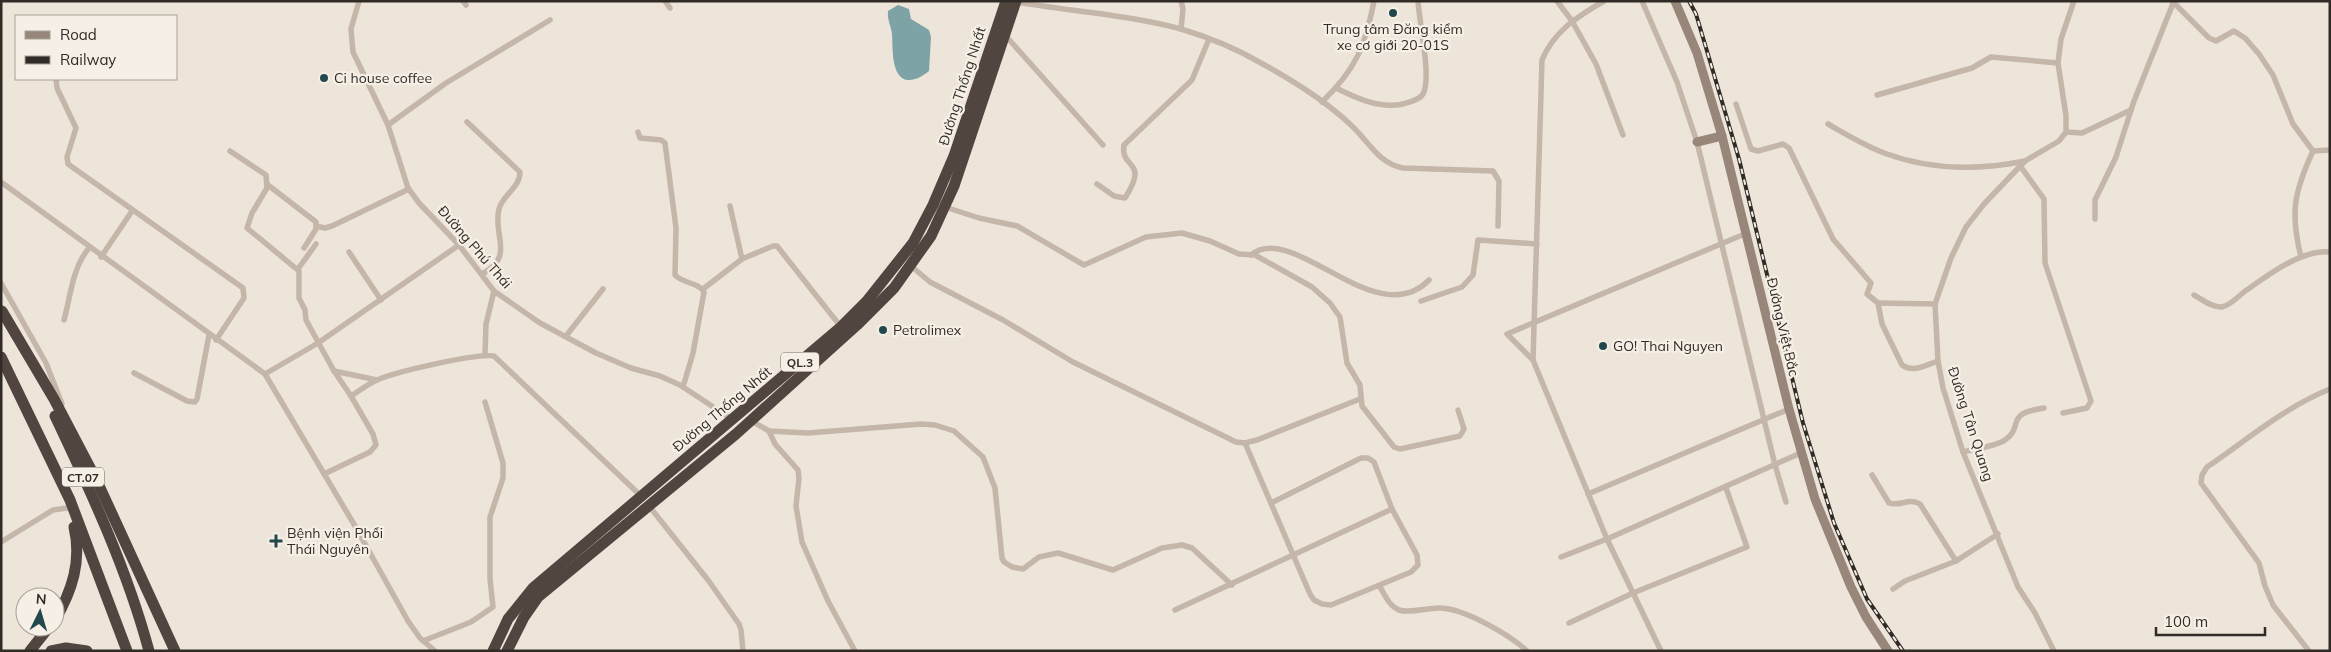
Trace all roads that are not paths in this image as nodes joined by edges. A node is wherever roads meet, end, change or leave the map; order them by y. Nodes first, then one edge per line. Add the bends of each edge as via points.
1 (359, 1) edge
2 (665, 1) edge
3 (1006, 1) edge
4 (1016, 1) edge
5 (1182, 1) edge
6 (1374, 1) edge
7 (1418, 1) edge
8 (1557, 1) edge
9 (1604, 1) edge
10 (1642, 1) edge
11 (1675, 1) edge
12 (2074, 1) edge
13 (2173, 2) edge
14 (670, 8) dead end
15 (550, 20) dead end
16 (1572, 21) junction
17 (1180, 29) junction
18 (1005, 35) junction
19 (1209, 39) junction
20 (2058, 63) junction
21 (56, 80) edge
22 (1336, 88) junction
23 (1877, 95) dead end
24 (1322, 102) junction
25 (1736, 104) dead end
26 (2131, 110) junction
27 (467, 122) dead end
28 (1828, 124) dead end
29 (388, 125) junction
30 (638, 132) dead end
31 (2066, 132) junction
32 (1623, 135) dead end
33 (1722, 136) junction
34 (1697, 142) junction
35 (1103, 145) dead end
36 (2330, 150) edge
37 (230, 151) dead end
38 (2313, 151) junction
39 (2023, 164) junction
40 (1, 182) edge
41 (1098, 184) dead end
42 (268, 185) junction
43 (409, 189) junction
44 (730, 206) dead end
45 (945, 207) junction
46 (132, 210) junction
47 (2095, 219) dead end
48 (316, 226) junction
49 (1498, 226) dead end
50 (1747, 233) junction
51 (1722, 243) junction
52 (316, 244) dead end
53 (1537, 244) junction
54 (459, 245) junction
55 (89, 248) junction
56 (304, 248) dead end
57 (349, 252) dead end
58 (2330, 252) edge
59 (1251, 255) junction
60 (101, 257) junction
61 (2301, 257) junction
62 (742, 259) junction
63 (911, 266) junction
64 (298, 269) junction
65 (482, 274) junction
66 (1429, 280) dead end
67 (1, 283) edge
68 (603, 289) dead end
69 (703, 289) junction
70 (494, 291) junction
71 (2194, 295) dead end
72 (381, 300) junction
73 (1421, 301) dead end
74 (1878, 303) junction
75 (1935, 304) junction
76 (2, 310) edge
77 (64, 320) dead end
78 (1534, 322) junction
79 (841, 327) junction
80 (209, 335) junction
81 (566, 336) junction
82 (216, 340) junction
83 (318, 343) junction
84 (484, 355) junction
85 (1, 357) edge
86 (1533, 360) junction
87 (1938, 361) junction
88 (334, 371) junction
89 (134, 373) dead end
90 (265, 374) junction
91 (377, 380) junction
92 (683, 387) junction
93 (2330, 389) edge
94 (350, 396) junction
95 (1360, 399) junction
96 (484, 402) dead end
97 (2044, 408) dead end
98 (1789, 409) junction
99 (1458, 410) dead end
100 (28, 411) junction
101 (2063, 412) dead end
102 (732, 420) junction
103 (1764, 420) junction
104 (746, 425) junction
105 (769, 430) junction
106 (74, 438) junction
107 (1245, 443) junction
108 (1803, 452) junction
109 (1964, 452) junction
110 (1775, 465) junction
111 (324, 474) junction
112 (1872, 475) dead end
113 (1726, 488) junction
114 (1588, 494) junction
115 (645, 501) junction
116 (1786, 502) dead end
117 (1271, 503) junction
118 (67, 508) junction
119 (1392, 509) junction
120 (1998, 534) junction
121 (1607, 539) junction
122 (1, 542) edge
123 (1293, 556) junction
124 (1561, 557) dead end
125 (1956, 561) junction
126 (1232, 585) junction
127 (1380, 586) junction
128 (1893, 589) dead end
129 (1632, 592) junction
130 (65, 603) edge
131 (1175, 610) dead end
132 (1569, 623) dead end
133 (42, 637) edge
134 (423, 641) junction
135 (30, 651) edge
136 (51, 651) edge
137 (87, 651) edge
138 (127, 651) edge
139 (149, 651) edge
140 (174, 651) edge
141 (435, 651) edge
142 (493, 651) edge
143 (507, 651) edge
144 (743, 651) edge
145 (855, 651) edge
146 (1527, 651) edge
147 (1661, 651) edge
148 (1888, 651) edge
149 (2054, 651) edge
150 (2309, 651) edge

1 - 29 street, Đường Phú Thái via 351,29 353,52
2 - 14 street
3 - 79 highway, Đường Thống Nhất / QL.3 via 954,156 933,205 913,243 867,302
4 - 17 street
4 - 18 highway, Đường Thống Nhất / QL.3
5 - 17 street
6 - 22 street via 1364,43 1352,68
7 - 22 street via 1426,75 1424,93 1419,98 1399,104 1375,103 1355,98
8 - 16 street
9 - 16 street
10 - 34 street via 1677,82
11 - 33 main road, Đường Việt Bắc via 1697,53
12 - 20 street via 2061,38
13 - 26 street
13 - 38 street via 2209,38 2216,41 2234,31 2245,38 2273,75 2292,124
15 - 29 street via 446,82
16 - 32 street via 1596,64
16 - 53 street via 1542,60
17 - 19 street
18 - 35 street
18 - 45 highway, Đường Thống Nhất / QL.3
19 - 24 street via 1261,62
19 - 41 street via 1192,80 1124,144 1125,155 1135,170 1136,178 1126,198 1114,196
20 - 23 street via 1991,57 1972,68
20 - 31 street
21 - 46 street via 76,128 67,162
22 - 24 street
24 - 49 street via 1352,126 1380,158 1394,167 1493,171 1499,181
25 - 74 street via 1751,149 1758,151 1783,144 1789,148 1833,239 1871,283 1867,294
26 - 31 street via 2082,133
26 - 47 street via 2116,157 2095,200
27 - 65 street via 520,172 519,182 498,210 502,249 498,260
28 - 39 street via 1887,154 1916,162 1966,168
29 - 43 street, Đường Phú Thái
30 - 69 street via 640,138 665,143 676,228 675,276
31 - 39 street, Đường Tân Quang via 2059,142
33 - 34 main road
33 - 50 main road, Đường Việt Bắc
34 - 51 street
36 - 38 street
37 - 42 street via 264,173
38 - 61 street via 2294,200
39 - 75 street, Đường Tân Quang via 1984,204 1966,228 1951,258
39 - 101 street via 2044,199 2045,263 2091,401 2087,408
40 - 55 street
42 - 48 street via 314,219
42 - 64 street via 250,216 247,228
43 - 48 street via 332,226
43 - 54 street, Đường Phú Thái
44 - 62 street
45 - 59 street via 1017,226 1081,264 1146,237 1175,233 1188,234 1239,254
45 - 63 highway, Đường Thống Nhất / QL.3
46 - 60 street
46 - 82 street via 243,288 244,298
48 - 56 street
50 - 51 street
50 - 98 main road, Đường Việt Bắc
51 - 78 street
51 - 103 street
52 - 64 street
53 - 73 street via 1478,240 1474,274 1462,287
53 - 78 street
54 - 65 street, Đường Phú Thái
54 - 72 street
55 - 60 street
55 - 77 street via 75,271
57 - 72 street
58 - 61 street
59 - 66 street via 1264,248 1295,254 1366,290 1381,294 1418,290
59 - 95 street via 1312,288 1338,313 1348,367 1360,385
60 - 80 street
61 - 71 street via 2225,306 2214,306
62 - 69 street
62 - 79 street via 778,246
63 - 104 highway, Đường Thống Nhất / QL.3 via 878,304
63 - 107 street via 930,282 1073,362 1229,439
64 - 83 street via 299,300
65 - 70 street, Đường Phú Thái
67 - 106 street via 50,372
68 - 81 street
69 - 92 street via 696,341
70 - 81 street, Đường Phú Thái via 540,323
70 - 84 street via 486,324
72 - 83 street
74 - 75 street
74 - 87 street via 1882,324 1902,365 1913,369
75 - 87 street, Đường Tân Quang
76 - 106 highway
76 - 139 highway, CT.07 via 88,487 117,556
78 - 86 street
78 - 86 street via 1507,334
79 - 102 highway, Đường Thống Nhất / QL.3
80 - 82 street
80 - 89 street via 194,402
81 - 92 street, Đường Phú Thái via 596,353
82 - 90 street
83 - 88 street
83 - 90 street
84 - 91 street
84 - 115 street via 494,356
85 - 100 highway, CT.07
86 - 114 street
87 - 109 street, Đường Tân Quang via 1943,388
88 - 91 street
88 - 94 street
90 - 111 street
91 - 94 street
92 - 102 street, Đường Phú Thái
93 - 150 street via 2300,403 2207,467 2201,483 2259,563 2273,605
94 - 111 street via 373,434 376,445 370,452
95 - 99 street via 1364,410 1396,448 1460,436 1464,429
95 - 107 street
96 - 134 street via 503,468 490,516 494,607 471,622
97 - 109 street via 2020,414 2005,440
98 - 103 street
98 - 108 main road, Đường Việt Bắc
100 - 118 highway via 39,448
100 - 138 highway, CT.07 via 70,500
102 - 104 highway
102 - 115 highway, Đường Thống Nhất / QL.3
103 - 110 street
103 - 114 street
104 - 105 street
104 - 115 highway, Đường Thống Nhất / QL.3
105 - 126 street via 808,433 921,424 945,427 965,440 987,464 995,488 1002,558 1007,564 1023,569 1041,556 1058,553 1113,570 1162,548 1182,545 1192,548
105 - 145 street via 775,444 798,470 796,506 802,542 824,593
106 - 140 highway
107 - 117 street
108 - 110 street
108 - 148 main road, Đường Việt Bắc via 1815,499 1835,553 1866,617
109 - 120 street, Đường Tân Quang
110 - 113 street
110 - 116 street
111 - 134 street via 408,621
112 - 125 street via 1889,503 1895,505 1910,501 1920,504
113 - 121 street
113 - 129 street via 1747,547
114 - 121 street
115 - 142 highway, Đường Thống Nhất / QL.3 via 563,562 524,598 508,619
115 - 143 highway, Đường Thống Nhất / QL.3 via 538,598
115 - 144 street via 739,624
117 - 119 street via 1365,458 1374,462
117 - 123 street
118 - 122 street via 53,510
118 - 130 highway via 77,540 77,566
119 - 123 street
119 - 127 street via 1417,555 1418,564 1411,572
120 - 125 street
120 - 149 street, Đường Tân Quang via 2018,587
121 - 124 street
121 - 129 street
123 - 126 street
123 - 127 street via 1310,594 1322,604 1331,605
125 - 128 street via 1905,580
126 - 131 street
127 - 146 street via 1390,604 1397,609 1442,608 1460,612 1509,636
129 - 132 street
129 - 147 street
133 - 135 highway
134 - 141 street
136 - 137 highway via 66,648

